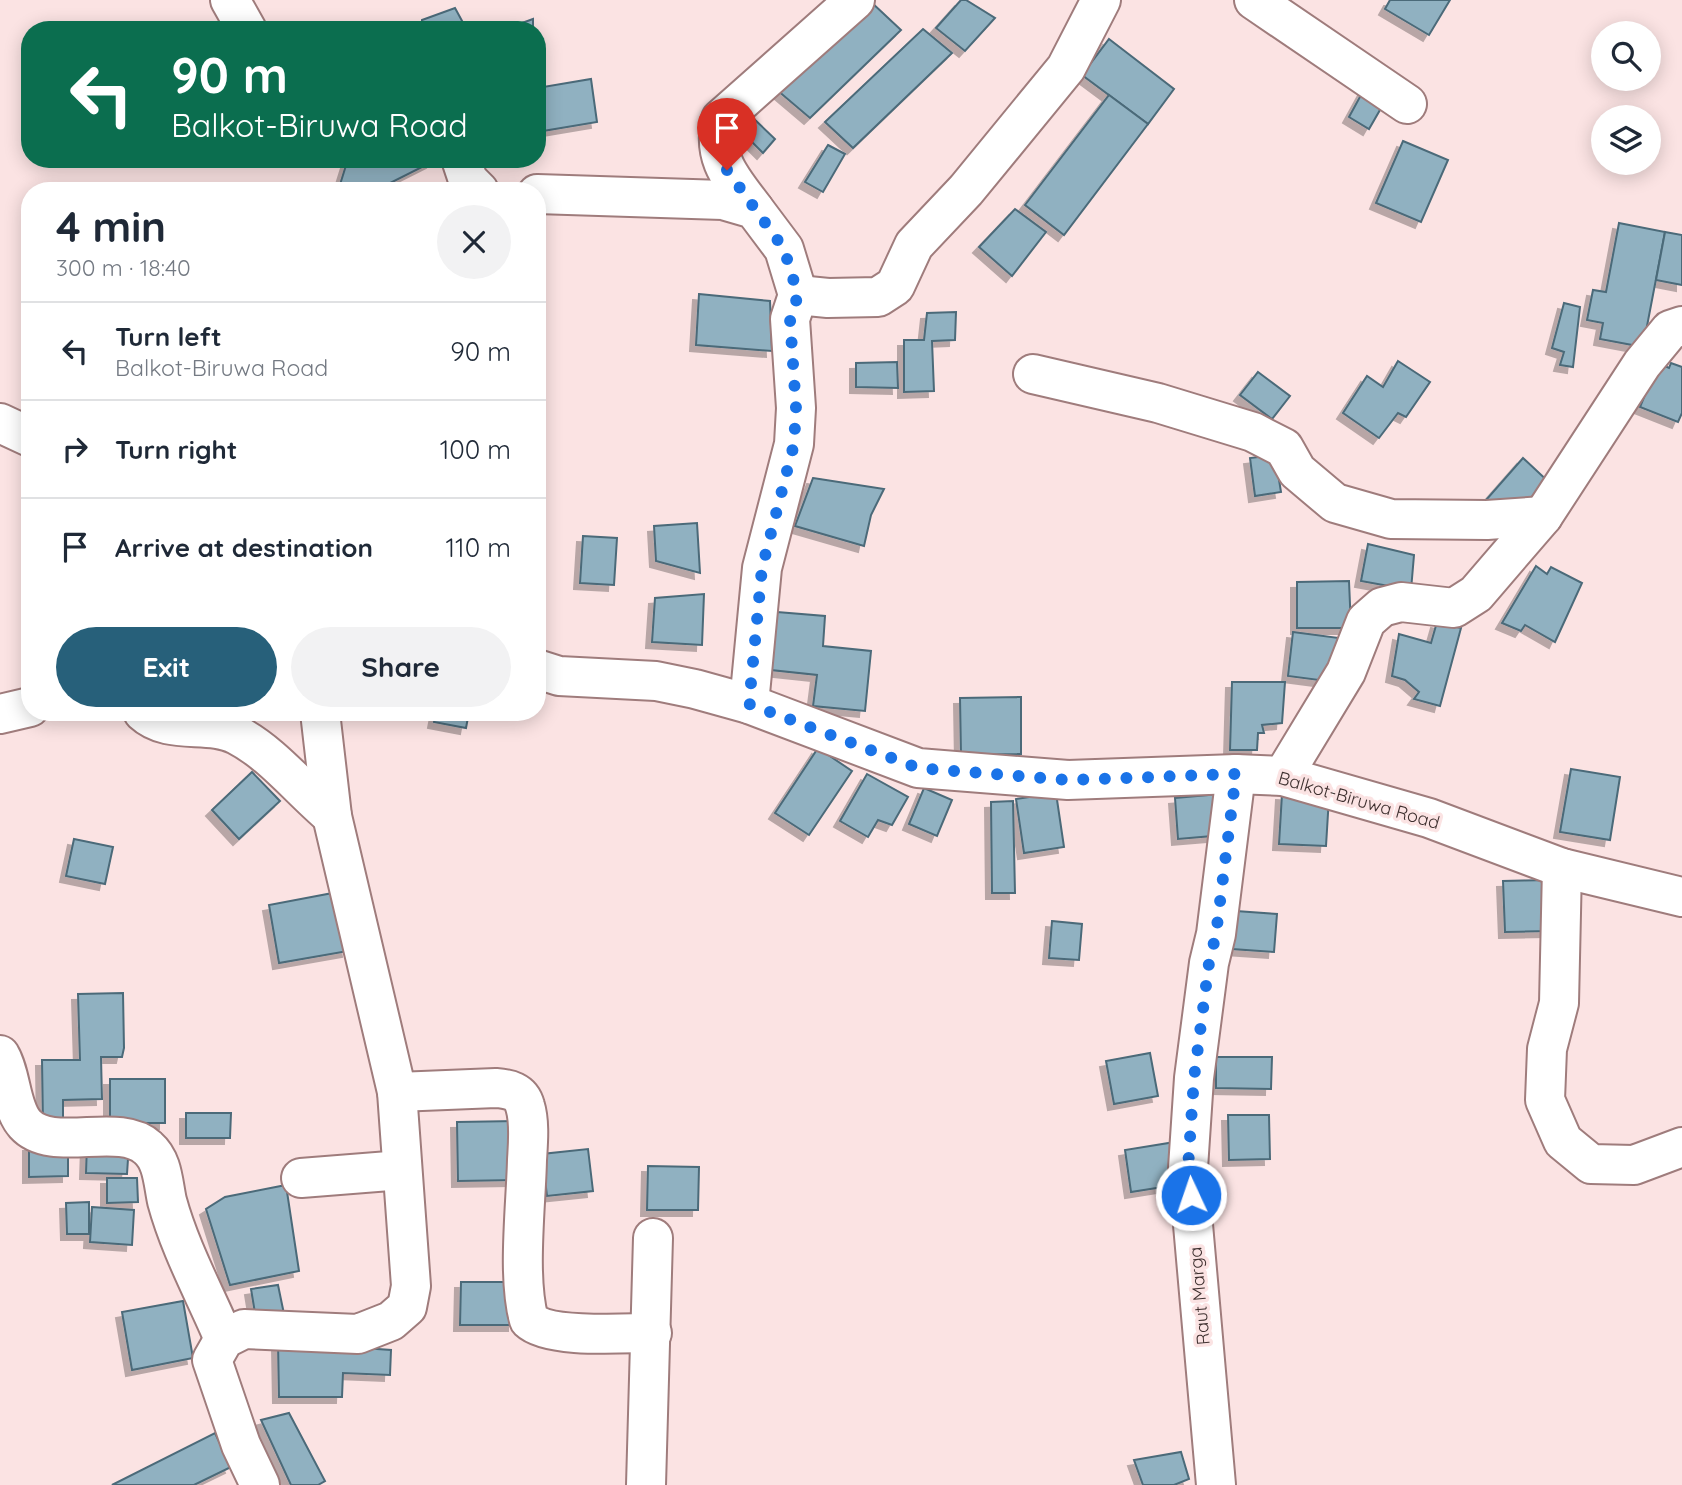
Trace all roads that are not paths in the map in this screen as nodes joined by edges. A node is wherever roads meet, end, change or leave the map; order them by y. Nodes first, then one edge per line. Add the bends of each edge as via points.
1 (230, 0) edge
2 (855, 0) edge
3 (1101, 0) edge
4 (1254, 0) edge
5 (242, 21) edge
6 (1407, 104) dead end
7 (546, 194) edge
8 (754, 209) junction
9 (798, 295) junction
10 (1682, 326) edge
11 (1033, 374) dead end
12 (0, 423) edge
13 (21, 433) edge
14 (1543, 516) junction
15 (546, 672) edge
16 (749, 704) junction
17 (21, 709) edge
18 (0, 714) edge
19 (154, 721) edge
20 (321, 721) edge
21 (1236, 774) junction
22 (1283, 776) junction
23 (332, 816) junction
24 (1562, 868) junction
25 (1682, 897) edge
26 (0, 1055) edge
27 (397, 1092) junction
28 (1682, 1147) edge
29 (402, 1170) junction
30 (301, 1178) dead end
31 (653, 1238) dead end
32 (652, 1333) junction
33 (224, 1339) junction
34 (260, 1485) edge
35 (646, 1485) edge
36 (1216, 1485) edge

1 - 5 street
2 - 8 street via 721,119 716,140 720,157
3 - 9 street via 1066,68 966,190 914,245 895,286 877,297
4 - 6 street
7 - 8 street via 695,198
8 - 9 street via 784,249
9 - 16 street via 790,319 794,444 762,568
10 - 14 street via 1670,330 1642,365
11 - 14 street via 1253,432 1284,449 1297,471 1335,503 1391,519
12 - 13 street
14 - 22 street via 1476,594 1454,608 1401,601 1382,607 1366,621 1346,673
15 - 16 street, Balkot-Biruwa Road via 656,681
16 - 21 street, Balkot-Biruwa Road via 918,768 1068,780
17 - 18 street
19 - 23 street via 233,733 251,743
20 - 23 street
21 - 22 street, Balkot-Biruwa Road
21 - 36 street, Raut Marga via 1194,1078 1188,1168
22 - 24 street, Balkot-Biruwa Road via 1429,818
23 - 27 street
24 - 25 street, Balkot-Biruwa Road
24 - 28 street via 1559,1003 1548,1049 1545,1100 1563,1141 1591,1164 1634,1166
26 - 33 street via 22,1118 41,1135 126,1138 146,1145 157,1158 174,1224
27 - 29 street
27 - 32 street via 496,1088 519,1094 525,1105 528,1142 524,1257 529,1320 560,1331
29 - 30 street
29 - 33 street via 411,1286 407,1307 391,1321 358,1334 244,1329
31 - 32 street
32 - 35 street
33 - 34 street via 212,1360

